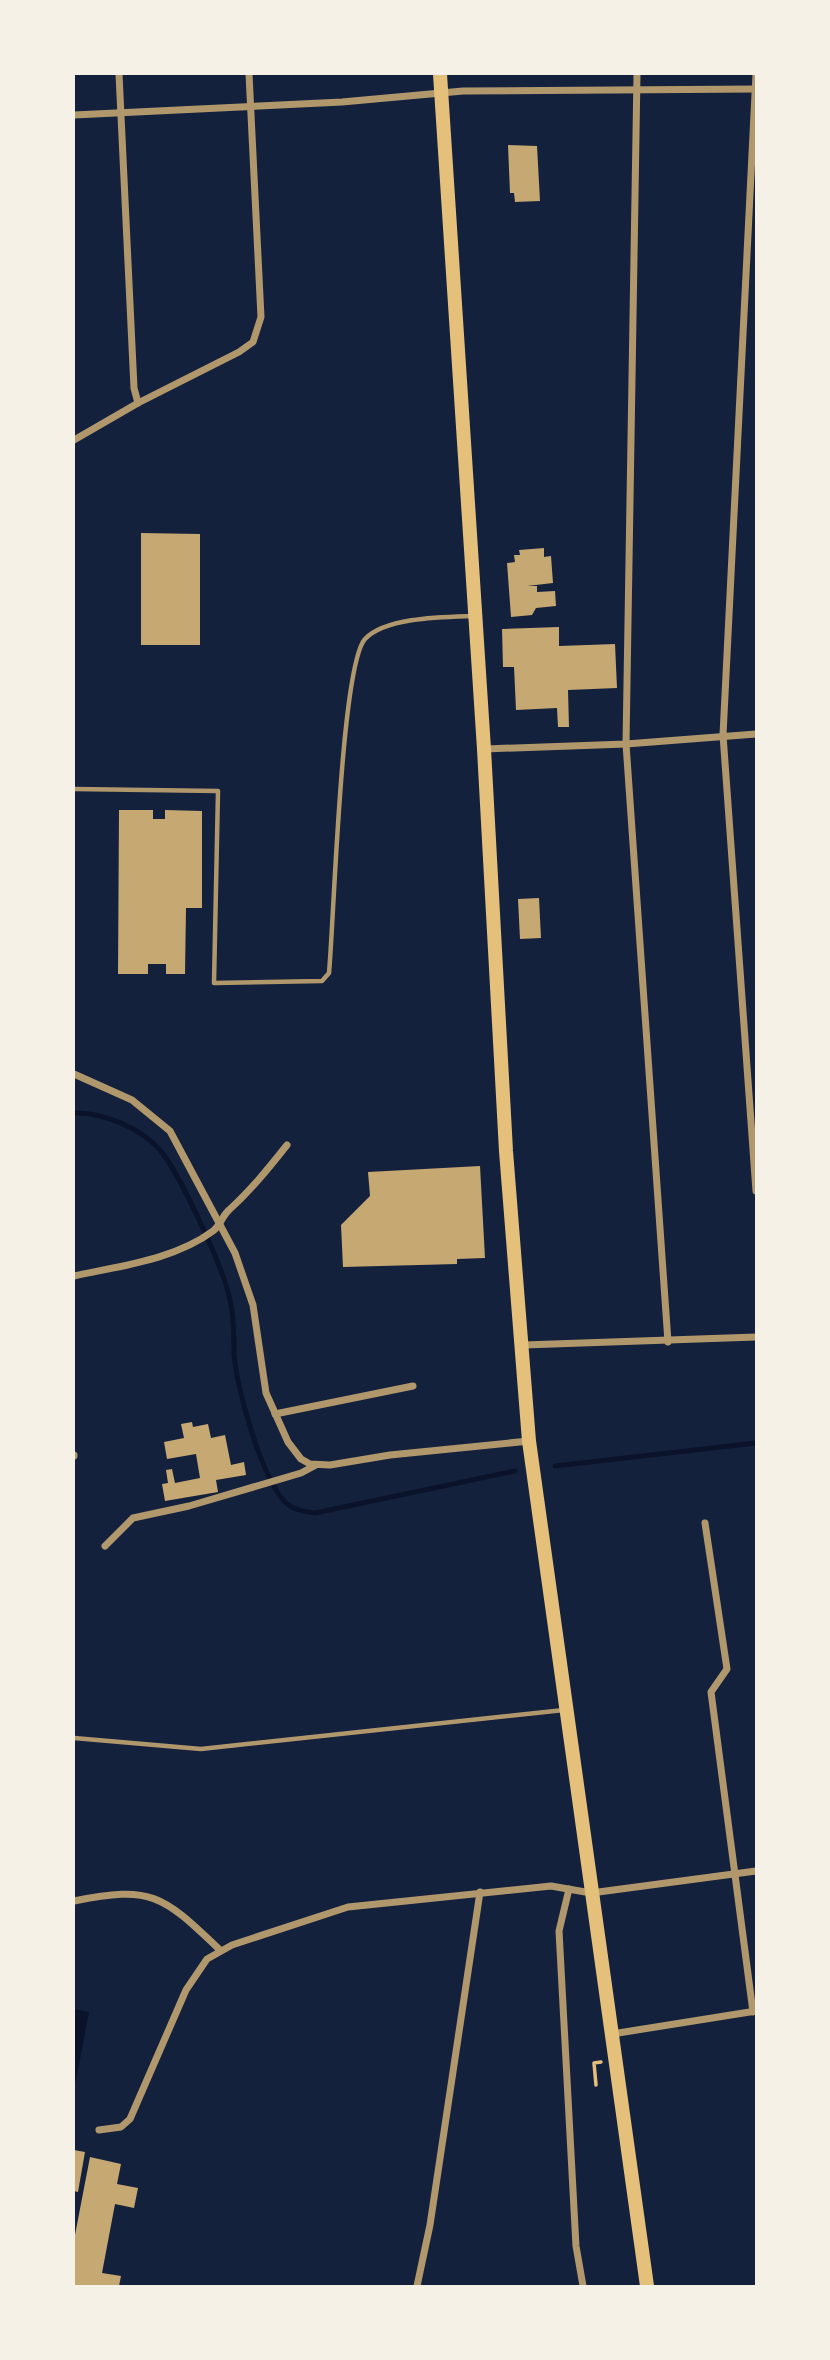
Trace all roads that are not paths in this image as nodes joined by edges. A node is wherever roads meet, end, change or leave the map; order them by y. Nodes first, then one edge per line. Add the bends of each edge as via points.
1 (118, 74) edge
2 (249, 74) edge
3 (440, 74) edge
4 (637, 74) edge
5 (757, 74) edge
6 (756, 89) edge
7 (636, 90) junction
8 (441, 95) junction
9 (250, 105) junction
10 (121, 113) junction
11 (74, 115) edge
12 (138, 402) junction
13 (74, 440) edge
14 (474, 616) junction
15 (757, 734) edge
16 (723, 736) junction
17 (626, 744) junction
18 (484, 749) junction
19 (74, 789) edge
20 (74, 1074) edge
21 (287, 1145) dead end
22 (757, 1191) edge
23 (219, 1226) junction
24 (74, 1276) edge
25 (757, 1337) edge
26 (668, 1342) junction
27 (524, 1345) junction
28 (413, 1387) dead end
29 (275, 1413) junction
30 (529, 1441) junction
31 (316, 1465) junction
32 (705, 1523) dead end
33 (105, 1546) dead end
34 (565, 1710) junction
35 (74, 1738) edge
36 (757, 1871) edge
37 (735, 1874) junction
38 (569, 1889) junction
39 (480, 1892) junction
40 (591, 1893) junction
41 (74, 1901) edge
42 (220, 1950) junction
43 (755, 2011) edge
44 (611, 2034) junction
45 (99, 2130) dead end
46 (417, 2287) edge
47 (583, 2287) edge
48 (647, 2287) edge

1 - 10 street
2 - 9 street
3 - 8 highway
4 - 7 street
5 - 6 street
6 - 7 street
6 - 16 street
7 - 8 street
7 - 17 street
8 - 9 street
8 - 14 highway
9 - 10 street
9 - 12 street via 261,317 253,342
10 - 11 street
10 - 12 street
12 - 13 street
14 - 18 highway
14 - 19 lane via 386,626 374,632 358,651 349,708 330,965 322,981 215,983 218,791
15 - 16 street
16 - 17 street
16 - 22 street
17 - 18 street
17 - 26 street
18 - 27 highway via 506,1151
20 - 23 street via 132,1100 170,1131
21 - 23 street via 242,1200 226,1212
23 - 24 street via 168,1254
23 - 29 street via 235,1253 253,1306 266,1393
25 - 26 street
26 - 27 street
27 - 30 highway
28 - 29 street
29 - 31 street via 297,1455
30 - 31 street
30 - 34 highway
31 - 33 street via 189,1506 133,1518
32 - 37 street via 727,1669 711,1692
34 - 35 lane via 201,1749
34 - 40 highway
36 - 37 street
37 - 40 street
37 - 43 street
38 - 39 street via 551,1886
38 - 40 street
38 - 47 street via 558,1931 576,2246
39 - 42 street via 348,1907
39 - 46 street
40 - 44 highway
41 - 42 street via 115,1893 141,1894 183,1915
42 - 45 street via 207,1959 186,1990 130,2119 121,2127
43 - 44 street
44 - 48 highway

